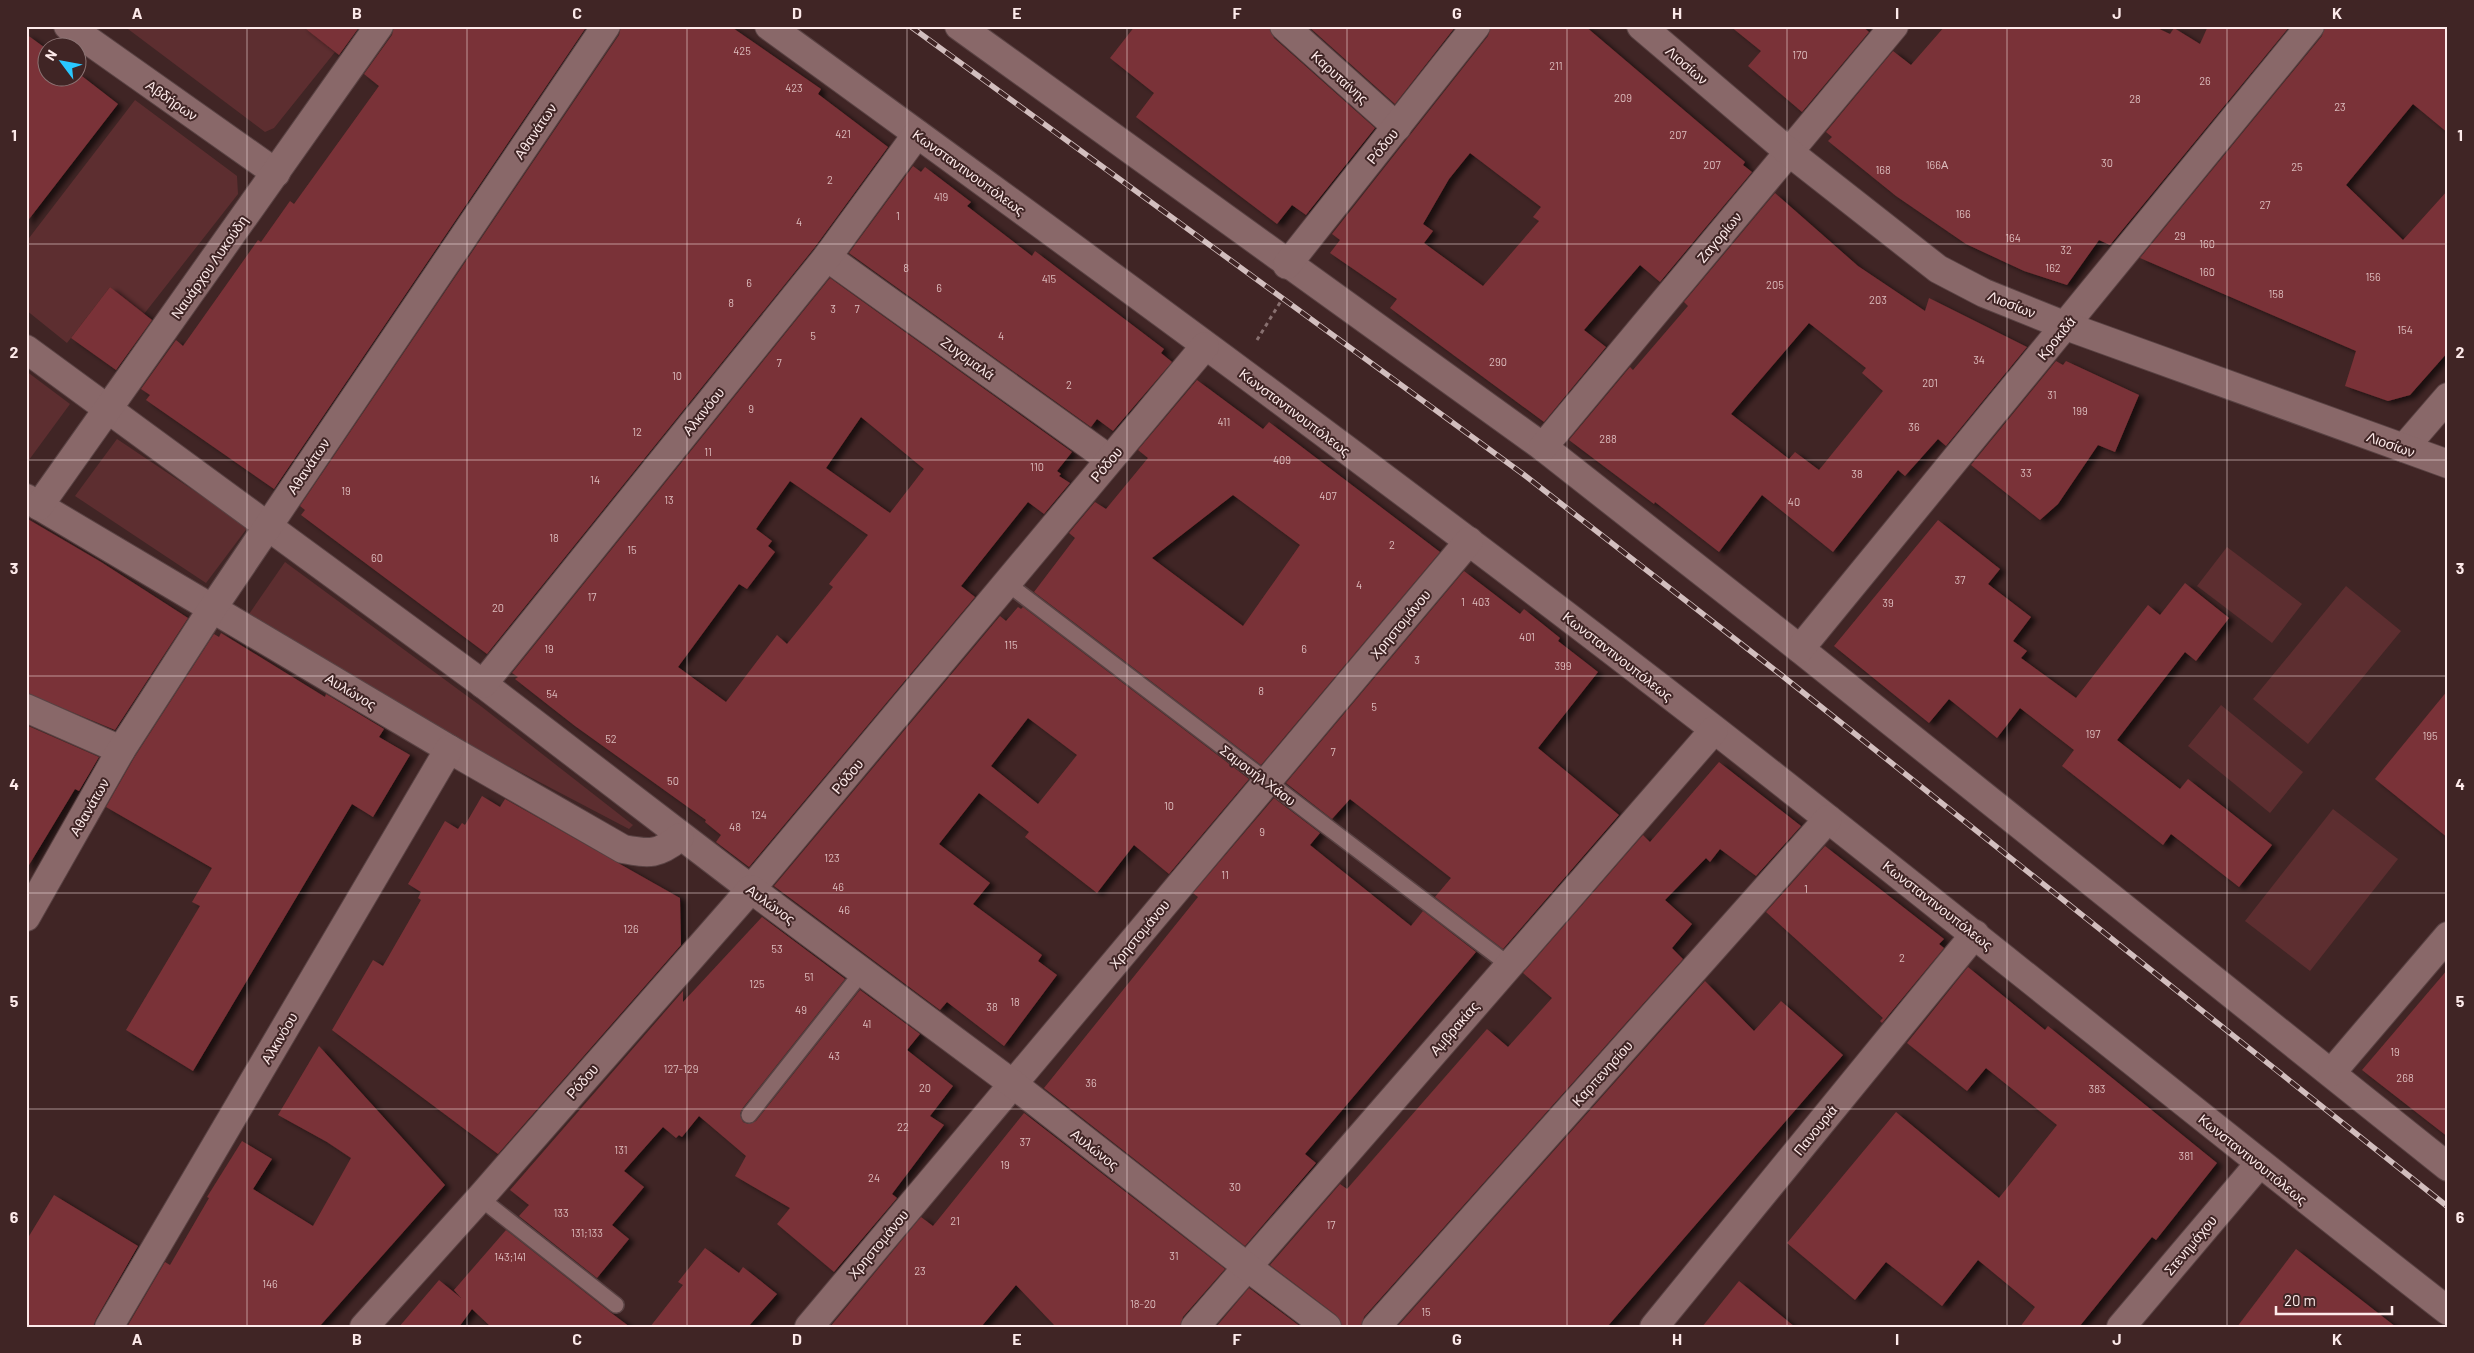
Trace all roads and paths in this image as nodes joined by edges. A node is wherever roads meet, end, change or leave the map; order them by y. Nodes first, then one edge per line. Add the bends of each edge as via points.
1 (379, 26) edge
2 (606, 26) edge
3 (769, 26) edge
4 (958, 26) edge
5 (1284, 26) edge
6 (1476, 26) edge
7 (1642, 26) edge
8 (1894, 26) edge
9 (2310, 26) edge
10 (82, 30) edge
11 (1396, 127) junction
12 (917, 134) junction
13 (1789, 152) junction
14 (276, 173) junction
15 (827, 257) junction
16 (1287, 264) junction
17 (1283, 298) dead end
18 (2066, 326) junction
19 (1206, 346) junction
20 (26, 349) edge
21 (1238, 369) junction
22 (2448, 397) edge
23 (107, 410) junction
24 (1543, 447) junction
25 (2404, 448) junction
26 (1109, 459) junction
27 (2448, 464) edge
28 (33, 502) edge
29 (268, 525) junction
30 (1469, 541) junction
31 (1008, 584) junction
32 (212, 609) junction
33 (1800, 649) junction
34 (483, 684) junction
35 (26, 708) edge
36 (1714, 730) junction
37 (449, 749) junction
38 (121, 750) junction
39 (1267, 782) junction
40 (1828, 819) junction
41 (680, 837) junction
42 (750, 889) junction
43 (26, 916) edge
44 (1975, 934) junction
45 (2448, 936) edge
46 (1509, 965) junction
47 (863, 971) junction
48 (2332, 1072) junction
49 (1013, 1084) junction
50 (749, 1115) dead end
51 (2259, 1164) junction
52 (2448, 1167) edge
53 (480, 1198) junction
54 (1246, 1266) junction
55 (616, 1305) dead end
56 (2448, 1311) edge
57 (108, 1327) edge
58 (364, 1327) edge
59 (809, 1327) edge
60 (1195, 1327) edge
61 (1327, 1327) edge
62 (1376, 1327) edge
63 (1654, 1327) edge
64 (2121, 1327) edge

1 - 14 street, Ναυάρχου Λυκούδη
2 - 29 street, Αθανάτων
3 - 12 street, Κωνσταντινουπόλεως
4 - 16 street
5 - 11 street, Καρυταίνης
6 - 11 street, Ρόδου
7 - 13 street, Λιοσίων
8 - 13 street, Ζαγορίων
9 - 18 street, Κροκιδά
10 - 14 street, Αβδήρων
11 - 16 street, Ρόδου
12 - 15 street, Αλκινόου
12 - 19 street, Κωνσταντινουπόλεως
13 - 18 street, Λιοσίων via 1938,269 1984,293
13 - 24 street, Ζαγορίων
14 - 23 street, Ναυάρχου Λυκούδη
15 - 26 street, Ζυγομαλά
15 - 34 street, Αλκινόου
16 - 24 street
17 - 21 path
18 - 25 street, Λιοσίων
18 - 33 street, Κροκιδά
19 - 21 street, Κωνσταντινουπόλεως
19 - 26 street, Ρόδου
20 - 23 street, Αυλώνος
21 - 30 street, Κωνσταντινουπόλεως
22 - 25 street
23 - 28 street, Ναυάρχου Λυκούδη
23 - 29 street, Αυλώνος
24 - 33 street
25 - 27 street, Λιοσίων
26 - 31 street, Ρόδου
28 - 32 street, Αυλώνος
29 - 32 street, Αθανάτων
29 - 34 street, Αυλώνος
30 - 36 street, Κωνσταντινουπόλεως
30 - 39 street, Χρηστομάνου
31 - 39 lane, Σαμουήλ Χάου
31 - 42 street, Ρόδου
32 - 37 street, Αυλώνος
32 - 38 street, Αθανάτων
33 - 48 street
34 - 41 street, Αυλώνος
35 - 38 street
36 - 40 street, Κωνσταντινουπόλεως
36 - 46 street, Αμβρακίας
37 - 41 street, Αυλώνος via 623,849 648,854 665,849
37 - 57 street, Αλκινόου
38 - 43 street, Αθανάτων
39 - 46 lane, Σαμουήλ Χάου
39 - 49 street, Χρηστομάνου
40 - 44 street, Κωνσταντινουπόλεως
40 - 62 street, Καρπενησίου
41 - 42 street, Αυλώνος
42 - 47 street, Αυλώνος
42 - 53 street, Ρόδου
44 - 51 street, Κωνσταντινουπόλεως
44 - 63 street, Πανουριά
45 - 48 street
46 - 54 street, Αμβρακίας
47 - 49 street, Αυλώνος
47 - 50 lane
48 - 52 street
49 - 54 street, Αυλώνος
49 - 59 street, Χρηστομάνου
51 - 56 street, Κωνσταντινουπόλεως
51 - 64 street, Στενημάχου
53 - 55 lane
53 - 58 street, Ρόδου
54 - 60 street, Αμβρακίας
54 - 61 street, Αυλώνος

